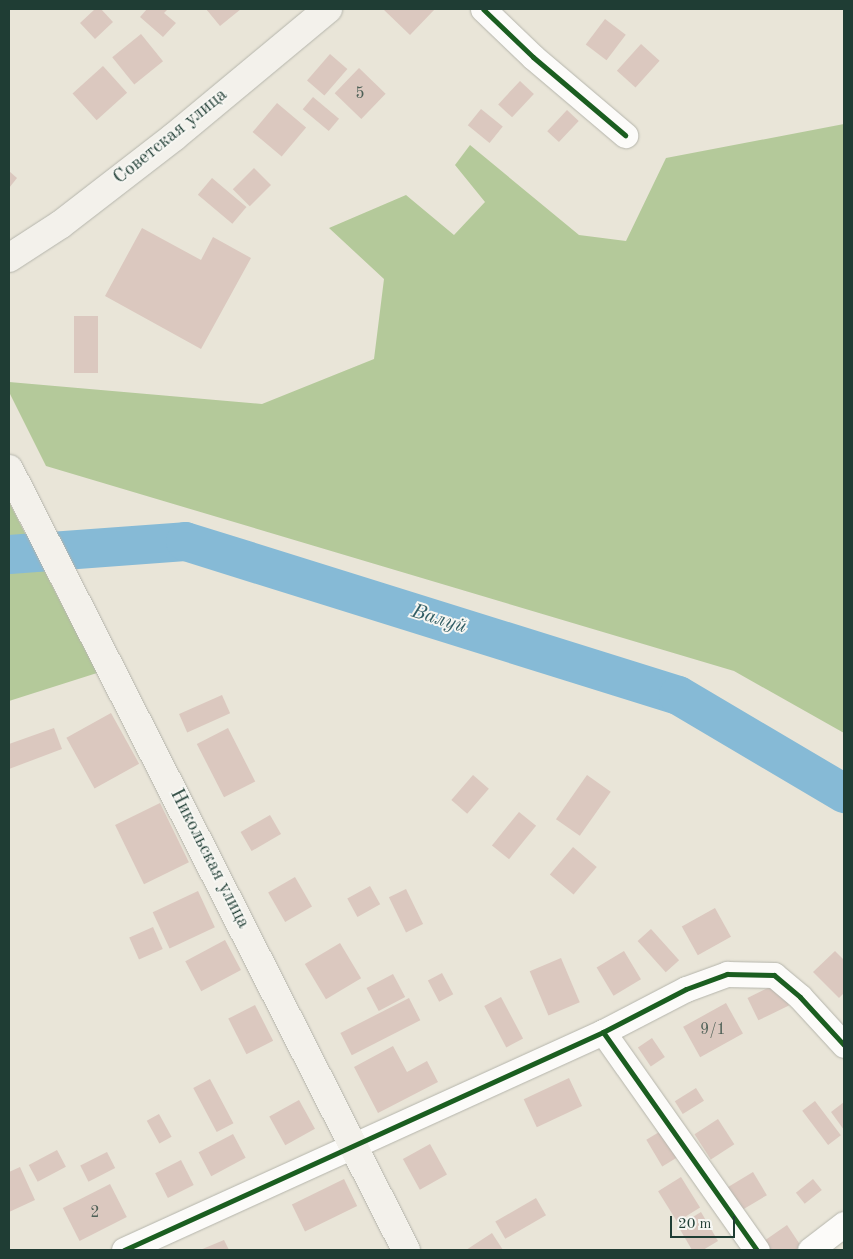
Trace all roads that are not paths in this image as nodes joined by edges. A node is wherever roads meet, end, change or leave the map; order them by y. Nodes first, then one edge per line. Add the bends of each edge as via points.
1 (328, 9) edge
2 (484, 9) edge
3 (625, 134) dead end
4 (9, 258) edge
5 (9, 469) edge
6 (603, 1032) junction
7 (844, 1044) edge
8 (352, 1144) junction
9 (844, 1224) edge
10 (124, 1250) edge
11 (406, 1250) edge
12 (757, 1250) edge
13 (810, 1250) edge

1 - 4 main road, Советская улица via 60,225
2 - 3 street via 533,57
5 - 8 main road, Никольская улица
6 - 7 street via 686,990 727,974 747,972 774,975 800,997
6 - 8 street
6 - 12 street
8 - 10 street
8 - 11 main road, Никольская улица
9 - 13 street

